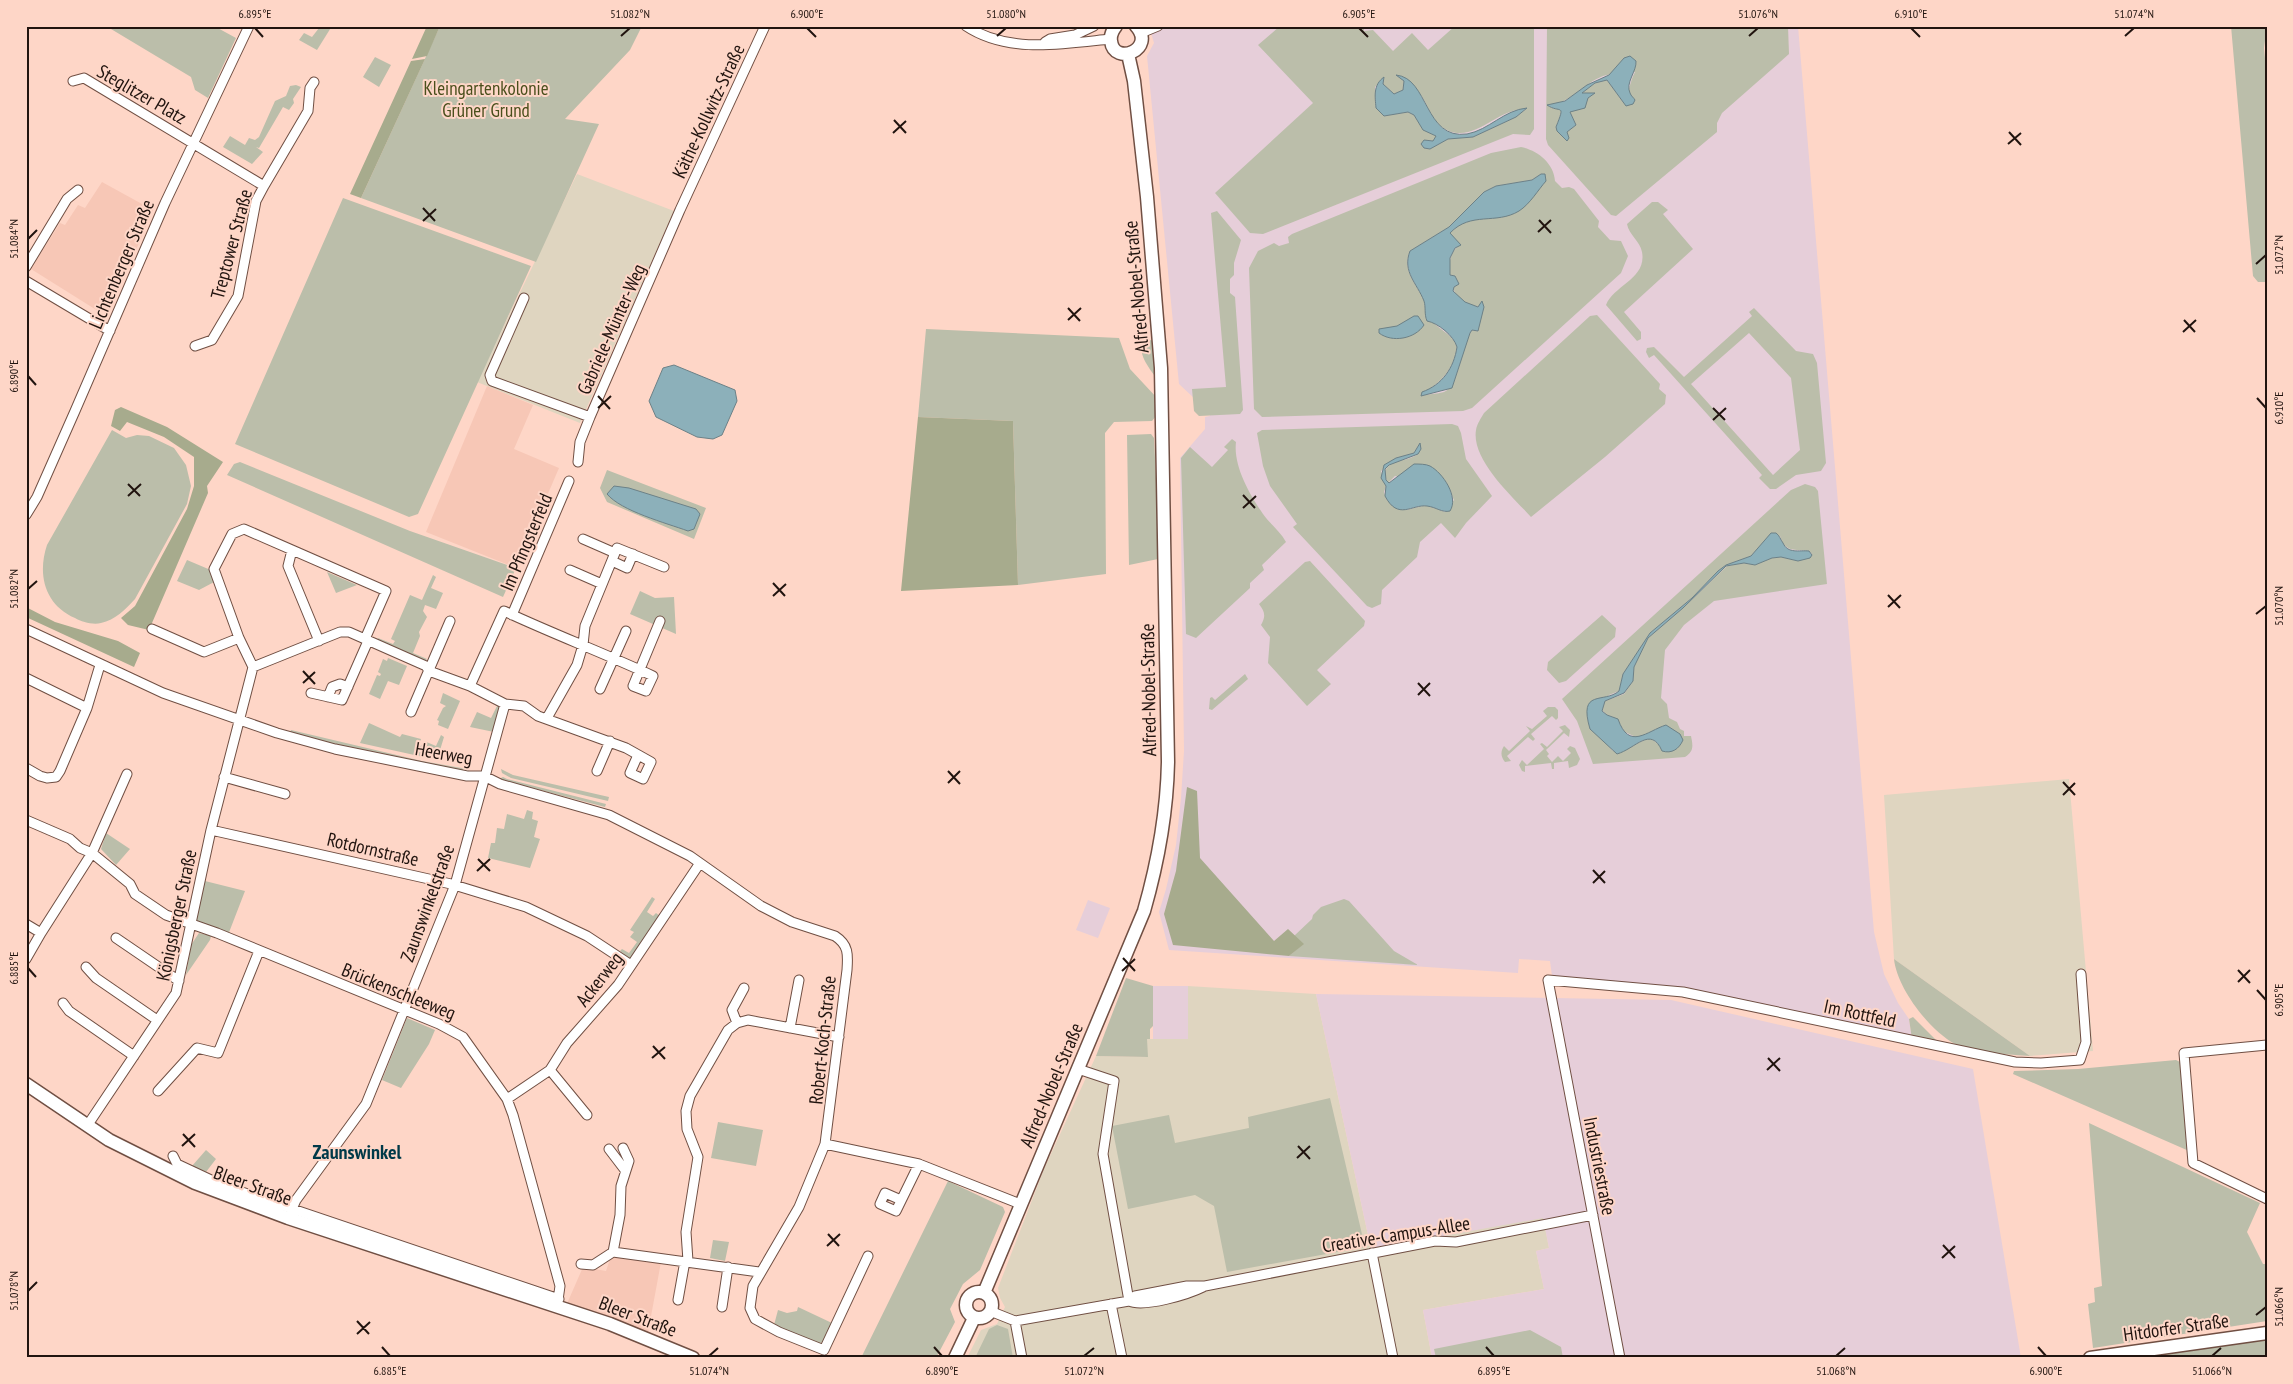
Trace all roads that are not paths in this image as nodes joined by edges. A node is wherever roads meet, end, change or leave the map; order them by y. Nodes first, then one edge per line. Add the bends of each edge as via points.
1 (249, 26) edge
2 (764, 26) edge
3 (966, 26) edge
4 (1094, 26) edge
5 (1116, 26) edge
6 (1158, 26) edge
7 (1139, 30) edge
8 (1110, 39) junction
9 (1041, 45) junction
10 (1128, 54) junction
11 (73, 81) dead end
12 (314, 82) dead end
13 (193, 143) junction
14 (264, 186) junction
15 (78, 190) dead end
16 (680, 210) joint
17 (26, 267) edge
18 (26, 281) edge
19 (524, 298) dead end
20 (110, 331) junction
21 (195, 346) dead end
22 (590, 417) junction
23 (578, 462) dead end
24 (570, 481) dead end
25 (26, 515) edge
26 (583, 539) dead end
27 (292, 550) junction
28 (633, 554) junction
29 (613, 557) junction
30 (664, 567) dead end
31 (570, 570) dead end
32 (602, 584) junction
33 (508, 613) junction
34 (450, 621) dead end
35 (660, 621) dead end
36 (26, 629) edge
37 (152, 629) dead end
38 (626, 631) dead end
39 (239, 638) junction
40 (367, 640) junction
41 (318, 641) junction
42 (583, 645) junction
43 (614, 659) junction
44 (100, 665) junction
45 (253, 667) junction
46 (428, 671) junction
47 (26, 678) edge
48 (470, 686) junction
49 (348, 687) junction
50 (600, 689) dead end
51 (312, 693) dead end
52 (328, 697) junction
53 (505, 704) junction
54 (87, 708) junction
55 (411, 712) dead end
56 (542, 717) junction
57 (240, 718) junction
58 (610, 742) junction
59 (638, 755) dead end
60 (26, 768) edge
61 (597, 771) dead end
62 (127, 774) dead end
63 (484, 776) junction
64 (224, 777) junction
65 (285, 794) dead end
66 (26, 820) edge
67 (211, 830) junction
68 (92, 853) junction
69 (700, 863) junction
70 (455, 885) junction
71 (26, 924) edge
72 (189, 925) junction
73 (41, 934) junction
74 (116, 938) dead end
75 (842, 940) joint
76 (260, 951) junction
77 (26, 959) edge
78 (631, 965) junction
79 (86, 967) dead end
80 (2081, 974) dead end
81 (799, 980) dead end
82 (1548, 980) joint
83 (179, 981) junction
84 (744, 988) dead end
85 (63, 1004) dead end
86 (405, 1010) junction
87 (157, 1020) junction
88 (737, 1022) junction
89 (790, 1028) junction
90 (838, 1037) junction
91 (2267, 1045) edge
92 (134, 1056) junction
93 (1078, 1068) junction
94 (550, 1070) junction
95 (26, 1084) edge
96 (158, 1091) dead end
97 (507, 1099) junction
98 (587, 1114) dead end
99 (87, 1126) junction
100 (825, 1144) junction
101 (609, 1148) dead end
102 (623, 1148) dead end
103 (173, 1156) dead end
104 (919, 1164) junction
105 (625, 1170) junction
106 (2267, 1199) edge
107 (901, 1200) dead end
108 (1020, 1204) junction
109 (289, 1214) junction
110 (1592, 1215) junction
111 (613, 1252) junction
112 (1372, 1253) junction
113 (868, 1256) dead end
114 (686, 1261) junction
115 (581, 1264) dead end
116 (728, 1267) junction
117 (760, 1272) junction
118 (984, 1294) junction
119 (678, 1300) dead end
120 (1129, 1301) junction
121 (558, 1303) junction
122 (1111, 1304) junction
123 (722, 1307) dead end
124 (990, 1311) junction
125 (974, 1318) junction
126 (1016, 1321) junction
127 (2267, 1333) edge
128 (693, 1358) edge
129 (955, 1358) edge
130 (1022, 1358) edge
131 (1122, 1358) edge
132 (1392, 1358) edge
133 (1620, 1358) edge
134 (2090, 1358) edge

1 - 13 street, Lichtenberger Straße
2 - 16 street, Käthe-Kollwitz-Straße
3 - 9 street via 1003,42
4 - 9 street via 1076,35 1050,38
5 - 8 street
6 - 7 street
7 - 10 street via 1140,46
8 - 9 street
8 - 10 street via 1114,49
10 - 93 street, Alfred-Nobel-Straße via 1145,178 1161,368 1167,785 1157,860 1144,911
11 - 13 street, Steglitzer Platz via 84,78
12 - 14 street via 310,88 308,110
13 - 14 street, Treptower Straße
13 - 20 street, Lichtenberger Straße
14 - 21 street, Treptower Straße via 256,201 238,296 212,340
15 - 17 street via 67,199
16 - 22 street, Gabriele-Münter-Weg
18 - 20 street
19 - 22 street via 490,375 492,381
20 - 25 street, Lichtenberger Straße via 47,476
22 - 23 street, Gabriele-Münter-Weg via 580,442
24 - 33 street, Im Pfingsterfeld
26 - 29 street
27 - 39 street via 244,528 232,534 214,569
27 - 40 street via 386,591
27 - 41 street via 288,566
28 - 29 street via 617,548
28 - 29 street via 627,568
28 - 30 street
29 - 32 street
31 - 32 street
32 - 42 street via 585,626
33 - 42 street
33 - 48 street, Im Pfingsterfeld
34 - 46 street
35 - 43 street via 640,670
36 - 44 street, Heerweg
37 - 39 street via 204,652
38 - 43 street
39 - 45 street
40 - 41 street via 349,632 340,632
40 - 46 street via 426,666
40 - 49 street
41 - 45 street
42 - 43 street
42 - 56 street via 567,686
43 - 50 street
44 - 54 street
44 - 57 street, Heerweg via 163,693
45 - 57 street, Königsberger Straße
46 - 48 street
46 - 55 street
47 - 54 street
48 - 53 street
49 - 52 street via 340,684 332,687
49 - 52 street via 342,700
51 - 52 street
53 - 56 street via 524,706
53 - 63 street, Zaunswinkelstraße
54 - 60 street via 56,777 40,776
56 - 58 street
57 - 63 street, Heerweg via 277,733 335,749 467,776
57 - 64 street, Königsberger Straße
58 - 59 street
58 - 61 street
62 - 68 street
63 - 69 street, Heerweg via 500,784 610,815
63 - 70 street, Zaunswinkelstraße
64 - 65 street
64 - 67 street, Königsberger Straße
66 - 68 street, Brückenschleeweg via 70,839
67 - 70 street, Rotdornstraße
67 - 72 street, Königsberger Straße
68 - 72 street, Brückenschleeweg via 130,884 135,894 166,915
68 - 73 street
69 - 75 street, Heerweg via 761,906 792,922
69 - 78 street, Ackerweg
70 - 78 street, Rotdornstraße via 556,919
70 - 86 street, Zaunswinkelstraße
71 - 73 street
72 - 76 street, Brückenschleeweg
72 - 83 street, Königsberger Straße
73 - 77 street
74 - 83 street
75 - 90 street, Robert-Koch-Straße via 848,951
76 - 86 street, Brückenschleeweg
76 - 96 street via 218,1053 197,1048
78 - 94 street, Ackerweg via 618,985 567,1043
79 - 87 street via 96,978
80 - 82 street, Im Rottfeld via 2086,1042 2080,1060 2041,1063 1958,1052 1683,992
81 - 89 street
82 - 110 street, Industriestraße
83 - 87 street, Königsberger Straße via 176,992
84 - 88 street via 732,1010
85 - 92 street
86 - 97 street, Brückenschleeweg via 463,1037
86 - 109 street, Zaunswinkelstraße via 366,1104
87 - 92 street, Königsberger Straße
88 - 89 street via 748,1020
88 - 114 street via 728,1030 690,1096 686,1110 686,1129 698,1157 686,1232
89 - 90 street
90 - 100 street, Robert-Koch-Straße
91 - 106 street via 2184,1053 2193,1163
92 - 99 street, Königsberger Straße
93 - 108 street, Alfred-Nobel-Straße
93 - 120 street via 1114,1081 1103,1154
94 - 97 street, Ackerweg
94 - 98 street
95 - 99 street, Bleer Straße
97 - 121 street, Brückenschleeweg via 560,1286
99 - 109 street, Bleer Straße via 165,1170 232,1198
100 - 104 street
100 - 117 street, Robert-Koch-Straße via 798,1207
101 - 105 street
102 - 105 street via 629,1162
103 - 109 street, Bleer Straße via 177,1164 196,1174
104 - 107 street
104 - 108 street
105 - 111 street
108 - 118 street, Alfred-Nobel-Straße
109 - 121 street, Bleer Straße
110 - 112 street, Creative-Campus-Allee via 1456,1242 1435,1241
110 - 133 street, Industriestraße
111 - 114 street
111 - 115 street via 593,1265
112 - 120 street, Creative-Campus-Allee via 1205,1286 1187,1286 1135,1296
112 - 132 street
113 - 117 street, Robert-Koch-Straße via 824,1350 755,1319 750,1308 753,1286
114 - 116 street
114 - 119 street
116 - 117 street
116 - 123 street
118 - 124 street via 991,1301
118 - 125 street via 973,1294 966,1302 968,1313
120 - 122 street, Creative-Campus-Allee
121 - 128 street, Bleer Straße
122 - 126 street, Creative-Campus-Allee
122 - 131 street
124 - 125 street via 985,1317
124 - 126 street
125 - 129 street
126 - 130 street
127 - 134 street, Hitdorfer Straße

